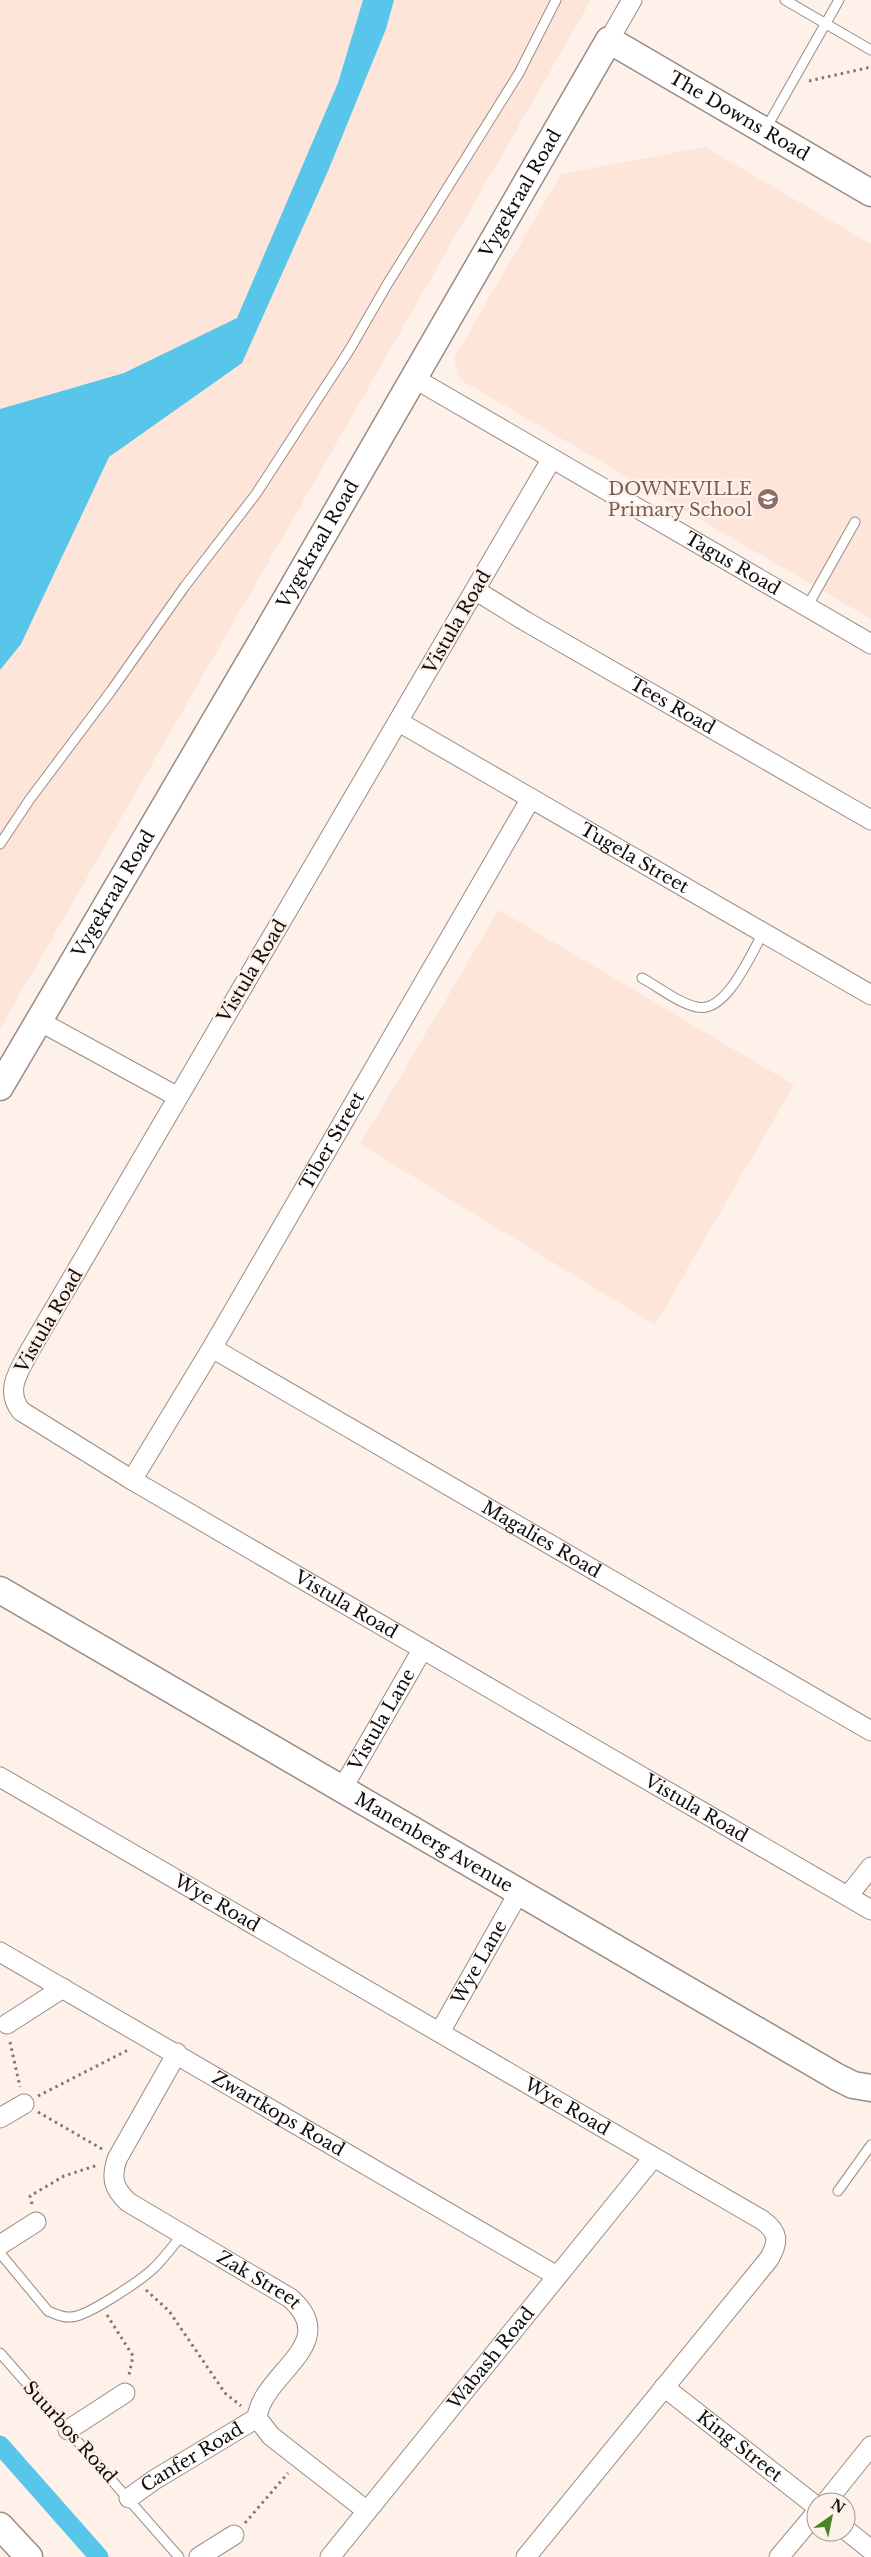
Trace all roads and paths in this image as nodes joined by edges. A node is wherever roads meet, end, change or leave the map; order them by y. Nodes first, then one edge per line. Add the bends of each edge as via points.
1 (556, 0) edge
2 (632, 0) edge
3 (785, 0) edge
4 (839, 0) edge
5 (826, 24) junction
6 (609, 40) junction
7 (871, 50) edge
8 (871, 67) edge
9 (791, 84) junction
10 (764, 131) junction
11 (871, 193) edge
12 (412, 377) junction
13 (551, 460) junction
14 (855, 522) dead end
15 (475, 590) junction
16 (807, 607) junction
17 (871, 644) edge
18 (399, 722) junction
19 (530, 800) junction
20 (871, 820) edge
21 (0, 844) edge
22 (763, 933) junction
23 (642, 978) dead end
24 (871, 994) edge
25 (39, 1020) junction
26 (0, 1088) edge
27 (178, 1097) junction
28 (212, 1348) junction
29 (132, 1480) junction
30 (0, 1590) edge
31 (422, 1650) junction
32 (871, 1731) edge
33 (0, 1777) edge
34 (342, 1789) junction
35 (871, 1867) edge
36 (519, 1892) junction
37 (848, 1896) junction
38 (871, 1910) edge
39 (0, 1952) edge
40 (63, 1988) junction
41 (7, 2024) joint
42 (440, 2032) junction
43 (152, 2039) junction
44 (177, 2053) junction
45 (871, 2088) edge
46 (24, 2104) junction
47 (0, 2118) edge
48 (871, 2144) edge
49 (117, 2158) junction
50 (653, 2158) junction
51 (838, 2191) dead end
52 (36, 2222) joint
53 (182, 2235) junction
54 (0, 2245) edge
55 (0, 2253) edge
56 (558, 2276) junction
57 (136, 2282) junction
58 (100, 2304) junction
59 (0, 2353) edge
60 (664, 2387) junction
61 (125, 2393) joint
62 (257, 2418) junction
63 (68, 2430) junction
64 (871, 2446) edge
65 (300, 2459) junction
66 (834, 2492) edge
67 (129, 2498) junction
68 (806, 2498) edge
69 (367, 2511) junction
70 (806, 2525) edge
71 (0, 2526) edge
72 (234, 2535) joint
73 (856, 2538) edge
74 (871, 2550) edge
75 (29, 2557) edge
76 (179, 2557) edge
77 (199, 2557) edge
78 (330, 2557) edge
79 (526, 2557) edge
80 (779, 2557) edge

1 - 21 lane via 519,73 350,349 256,494 185,586
2 - 6 street, Vygekraal Road
3 - 5 lane
4 - 5 lane
5 - 7 lane
5 - 9 lane
6 - 10 street, The Downs Road
6 - 12 street, Vygekraal Road
8 - 9 path
9 - 10 lane
10 - 11 street, The Downs Road
12 - 13 street, Tagus Road
12 - 25 street, Vygekraal Road via 263,639
13 - 15 street, Vistula Road
13 - 16 street, Tagus Road
14 - 16 lane
15 - 18 street, Vistula Road
15 - 20 street, Tees Road
16 - 17 street, Tagus Road
18 - 19 street, Tugela Street
18 - 27 street, Vistula Road
19 - 22 street, Tugela Street
19 - 28 street, Tiber Street
22 - 23 lane via 729,991 713,1006 698,1008 686,1004
22 - 24 street, Tugela Street
25 - 26 street, Vygekraal Road
25 - 27 street
27 - 29 street, Vistula Road via 16,1376 12,1392 21,1411
28 - 29 street, Tiber Street
28 - 32 street, Magalies Road
29 - 31 street, Vistula Road
30 - 34 street, Manenberg Avenue
31 - 34 street, Vistula Lane
31 - 37 street, Vistula Road
33 - 42 street, Wye Road
34 - 36 street, Manenberg Avenue
35 - 37 street
36 - 42 street, Wye Lane
36 - 45 street, Manenberg Avenue via 837,2077 852,2085
37 - 38 street, Vistula Road
39 - 40 street, Zwartkops Road
40 - 41 street
40 - 43 street, Zwartkops Road
41 - 46 path
42 - 50 street, Wye Road
43 - 44 street, Zwartkops Road
43 - 46 path
44 - 49 street, Zak Street
44 - 56 street, Zwartkops Road
46 - 47 street
46 - 49 path
48 - 51 lane
49 - 52 path via 64,2176 30,2196
49 - 53 street, Zak Street via 113,2172 119,2194
50 - 56 street, Wabash Road
50 - 60 street, Wye Road via 762,2220 777,2235 777,2243 769,2259
52 - 54 street
53 - 57 lane via 154,2268
53 - 62 street, Zak Street via 290,2298 306,2316 309,2326 302,2350 263,2400
55 - 58 lane via 48,2311 72,2318
56 - 69 street, Wabash Road
57 - 58 lane
57 - 62 path via 169,2312 225,2393
58 - 61 path via 133,2356
59 - 63 lane, Suurbos Road
60 - 68 street, King Street
60 - 79 street, Wye Road
61 - 63 street
62 - 65 street via 271,2436
62 - 67 street, Canfer Road
63 - 67 lane, Suurbos Road
64 - 66 street
65 - 69 street
65 - 72 path
67 - 76 lane, Suurbos Road
69 - 78 street, Wabash Road
70 - 80 street
71 - 75 street
72 - 77 street
73 - 74 street

